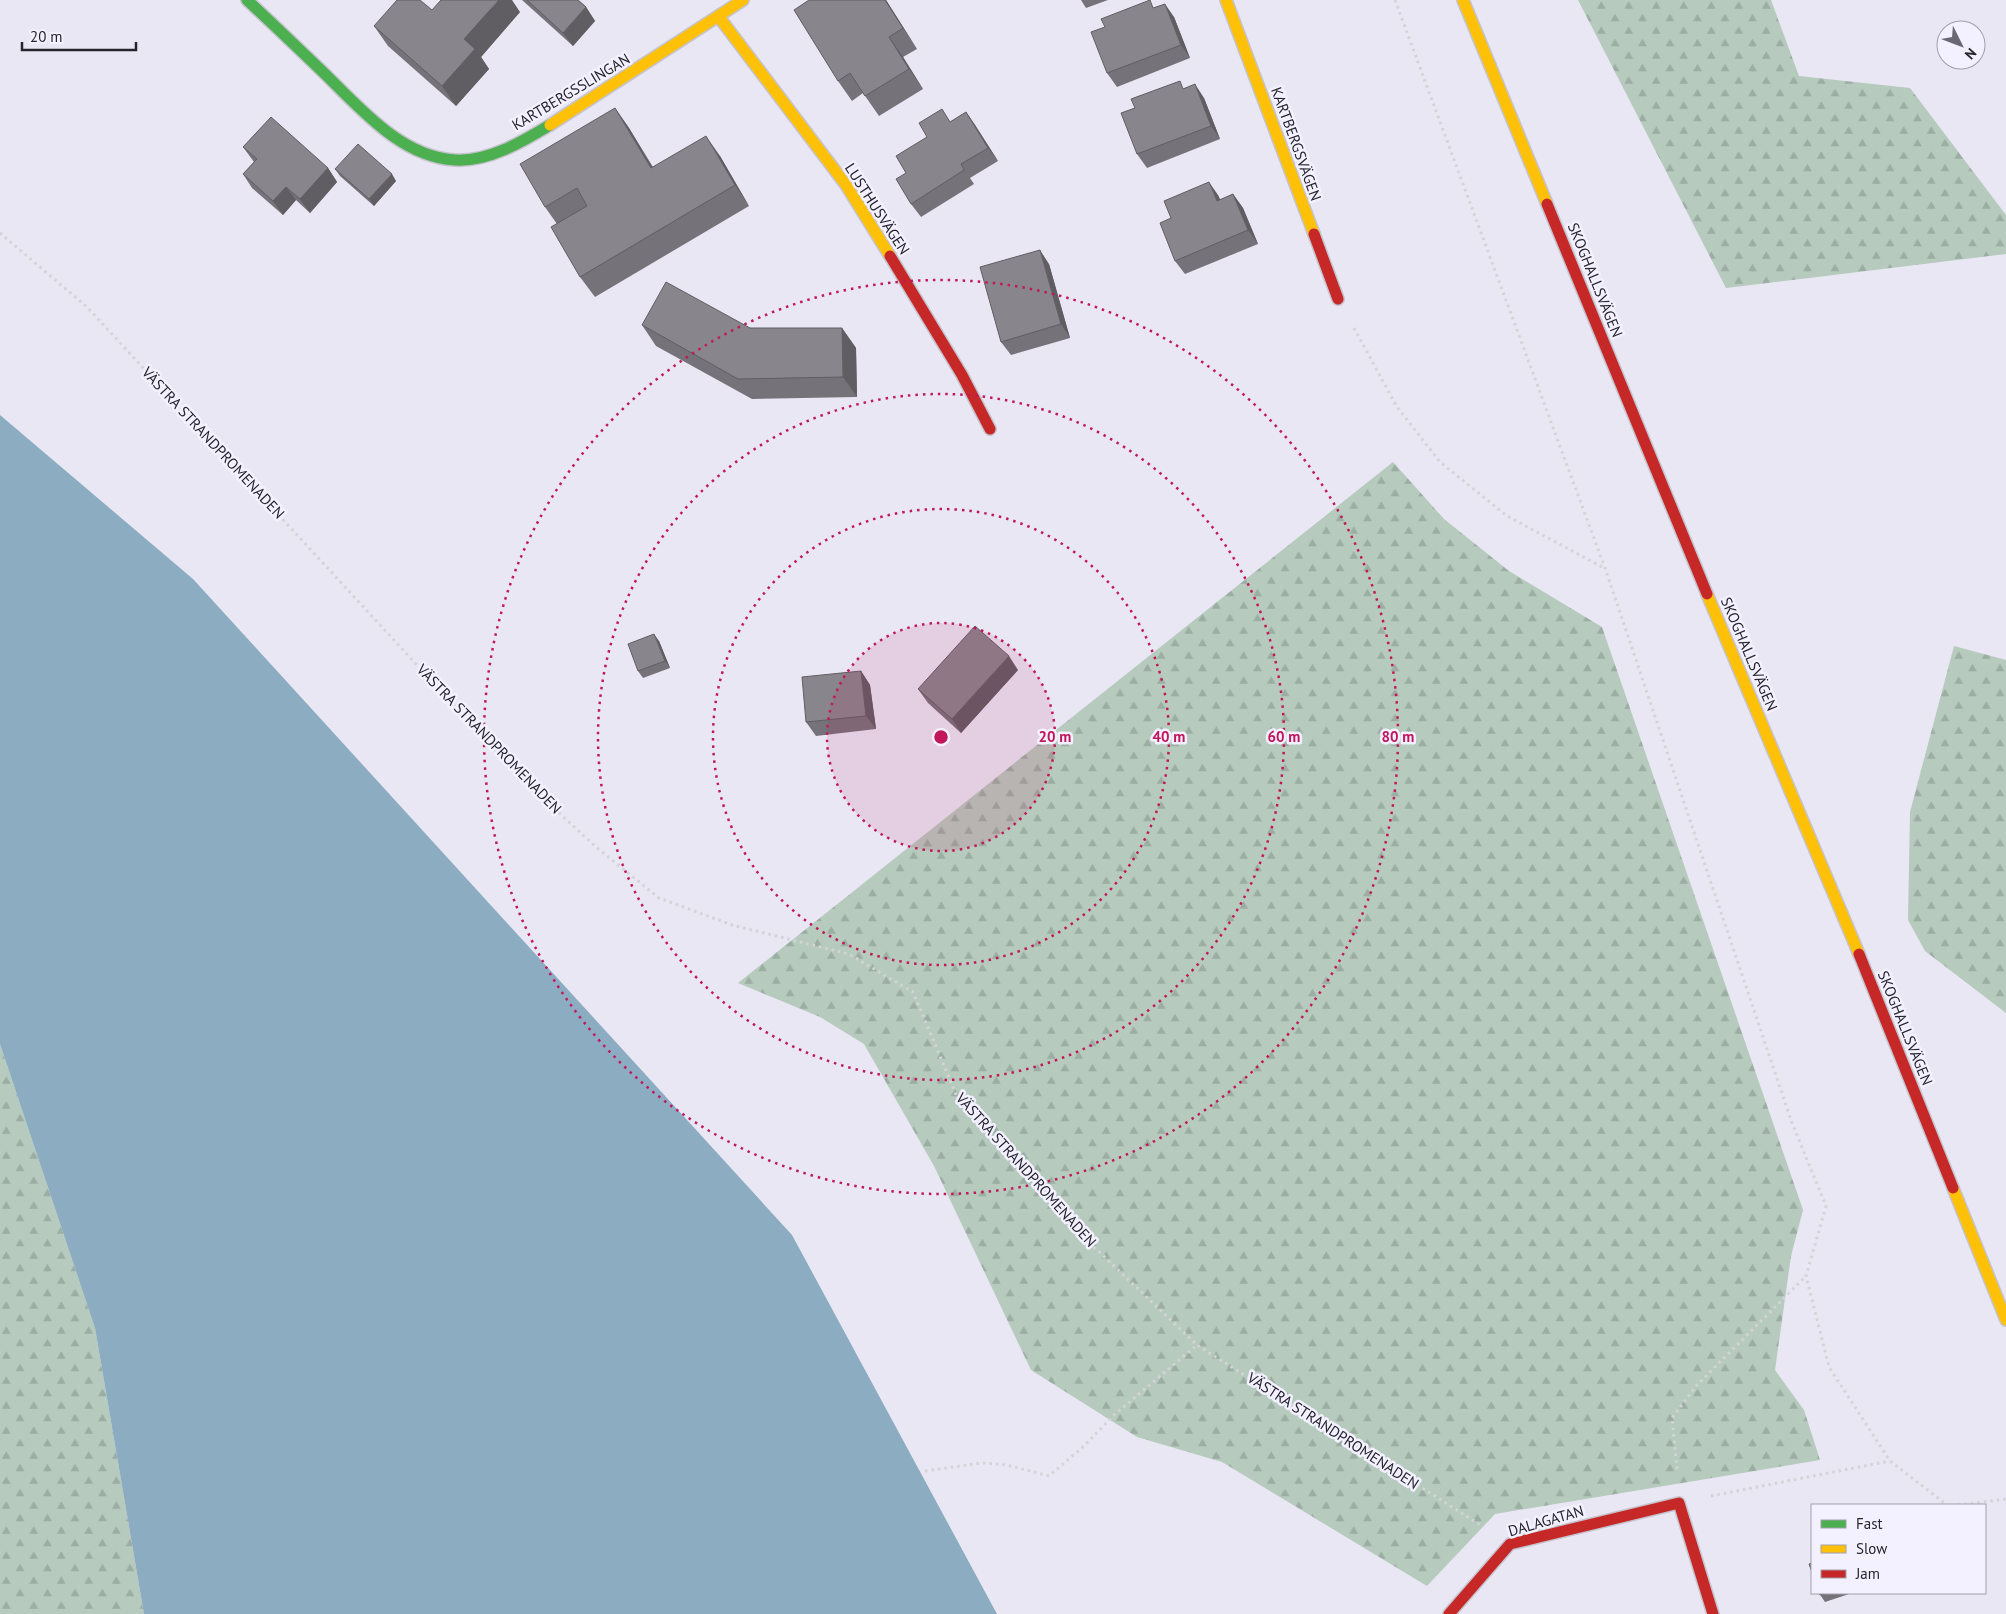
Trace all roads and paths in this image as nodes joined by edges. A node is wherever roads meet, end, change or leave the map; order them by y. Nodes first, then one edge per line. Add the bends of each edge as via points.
1 (246, 0) edge
2 (743, 0) edge
3 (1226, 0) edge
4 (1394, 0) edge
5 (1463, 0) edge
6 (719, 17) junction
7 (0, 233) edge
8 (1338, 299) joint
9 (990, 429) dead end
10 (1605, 568) junction
11 (1806, 1276) junction
12 (2006, 1320) edge
13 (1198, 1345) junction
14 (1890, 1461) junction
15 (925, 1471) dead end
16 (2006, 1499) edge
17 (1679, 1503) junction
18 (1946, 1504) edge
19 (1966, 1504) edge
20 (1510, 1544) junction
21 (1449, 1614) edge
22 (1713, 1614) edge

1 - 6 street, KARTBERGSSLINGAN via 380,126 425,154 456,160 488,156 536,133
2 - 6 street, KARTBERGSSLINGAN
3 - 8 street, KARTBERGSVÄGEN
4 - 10 path
5 - 12 street, SKOGHALLSVÄGEN via 1879,1003
6 - 9 street, LUSTHUSVÄGEN via 846,185 962,375
7 - 13 path, VÄSTRA STRANDPROMENADEN via 87,307 522,778 596,847 659,898 732,925 849,954 913,992 958,1099 1094,1246
8 - 10 path via 1397,407 1440,462 1507,516
10 - 11 path via 1792,1123 1826,1206
11 - 14 path via 1830,1367
11 - 17 path via 1696,1386 1672,1418
13 - 15 path via 1114,1415 1049,1476 1006,1465 982,1463
13 - 20 path, VÄSTRA STRANDPROMENADEN
14 - 17 path
14 - 18 path
16 - 19 path
17 - 20 street, DALAGATAN
17 - 22 street
20 - 21 street, DALAGATAN

